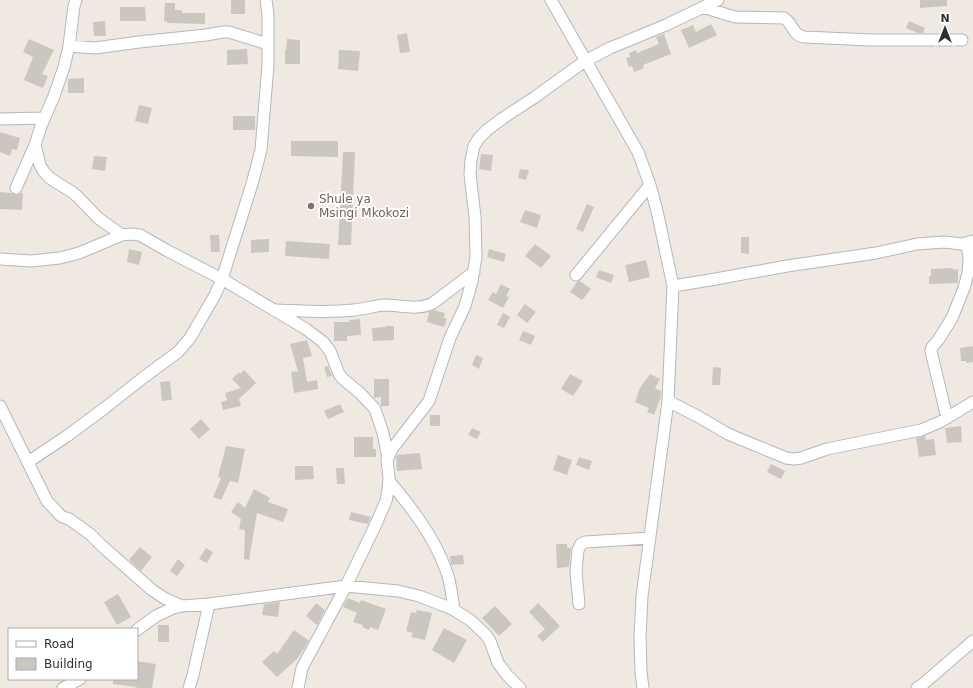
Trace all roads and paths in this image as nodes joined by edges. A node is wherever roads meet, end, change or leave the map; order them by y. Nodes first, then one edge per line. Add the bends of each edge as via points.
1 (76, 0) edge
2 (266, 0) edge
3 (550, 0) edge
4 (718, 0) edge
5 (703, 7) junction
6 (962, 40) dead end
7 (268, 44) junction
8 (69, 46) junction
9 (585, 61) junction
10 (0, 118) edge
11 (44, 118) junction
12 (35, 145) junction
13 (650, 185) junction
14 (16, 188) dead end
15 (122, 235) junction
16 (970, 242) edge
17 (0, 259) edge
18 (474, 272) junction
19 (576, 275) dead end
20 (222, 279) junction
21 (673, 286) junction
22 (273, 310) junction
23 (668, 401) junction
24 (973, 402) edge
25 (0, 406) edge
26 (947, 418) junction
27 (388, 458) junction
28 (28, 462) junction
29 (389, 481) junction
30 (650, 538) junction
31 (346, 586) junction
32 (209, 604) junction
33 (579, 604) dead end
34 (182, 606) junction
35 (454, 610) junction
36 (138, 629) edge
37 (973, 641) edge
38 (78, 680) edge
39 (63, 688) edge
40 (189, 688) edge
41 (298, 688) edge
42 (520, 688) edge
43 (643, 688) edge
44 (917, 688) edge

1 - 8 street
2 - 7 street
3 - 9 street
4 - 5 street
5 - 6 street via 736,17 784,18 789,21 797,35 804,37
5 - 9 street
7 - 8 street via 223,32 96,48
7 - 20 street via 261,150
8 - 11 street via 54,96
9 - 13 street via 638,152
9 - 18 street via 487,130 474,146 470,160 475,217
10 - 11 street
11 - 12 street
12 - 14 street
12 - 15 street via 44,172 72,192 98,218
13 - 19 street
13 - 21 street
15 - 17 street via 60,258 31,261
15 - 20 street via 140,235
16 - 21 street via 917,244
16 - 26 street via 964,288 952,318 931,351
18 - 22 street via 433,303 422,307 384,305 323,312
18 - 27 street via 465,306 450,338 429,401 392,449
20 - 22 street
20 - 28 street via 190,338 178,352 67,436
21 - 23 street
22 - 27 street via 306,329 328,347 339,374 375,409
23 - 26 street via 728,434 794,459 827,449 921,430
23 - 30 street
24 - 26 street
25 - 28 street
27 - 29 street
28 - 34 street via 47,501 60,514 90,534 152,590
29 - 31 street via 386,501
29 - 35 street via 417,516 441,557 447,572
30 - 33 street via 582,543 578,550 576,572
30 - 43 street via 642,596 640,638
31 - 32 street
31 - 35 street via 398,591 419,596
31 - 41 street via 302,668
32 - 34 street
32 - 40 street
34 - 36 street via 156,616
35 - 42 street via 486,635 498,663
37 - 44 street
38 - 39 street

